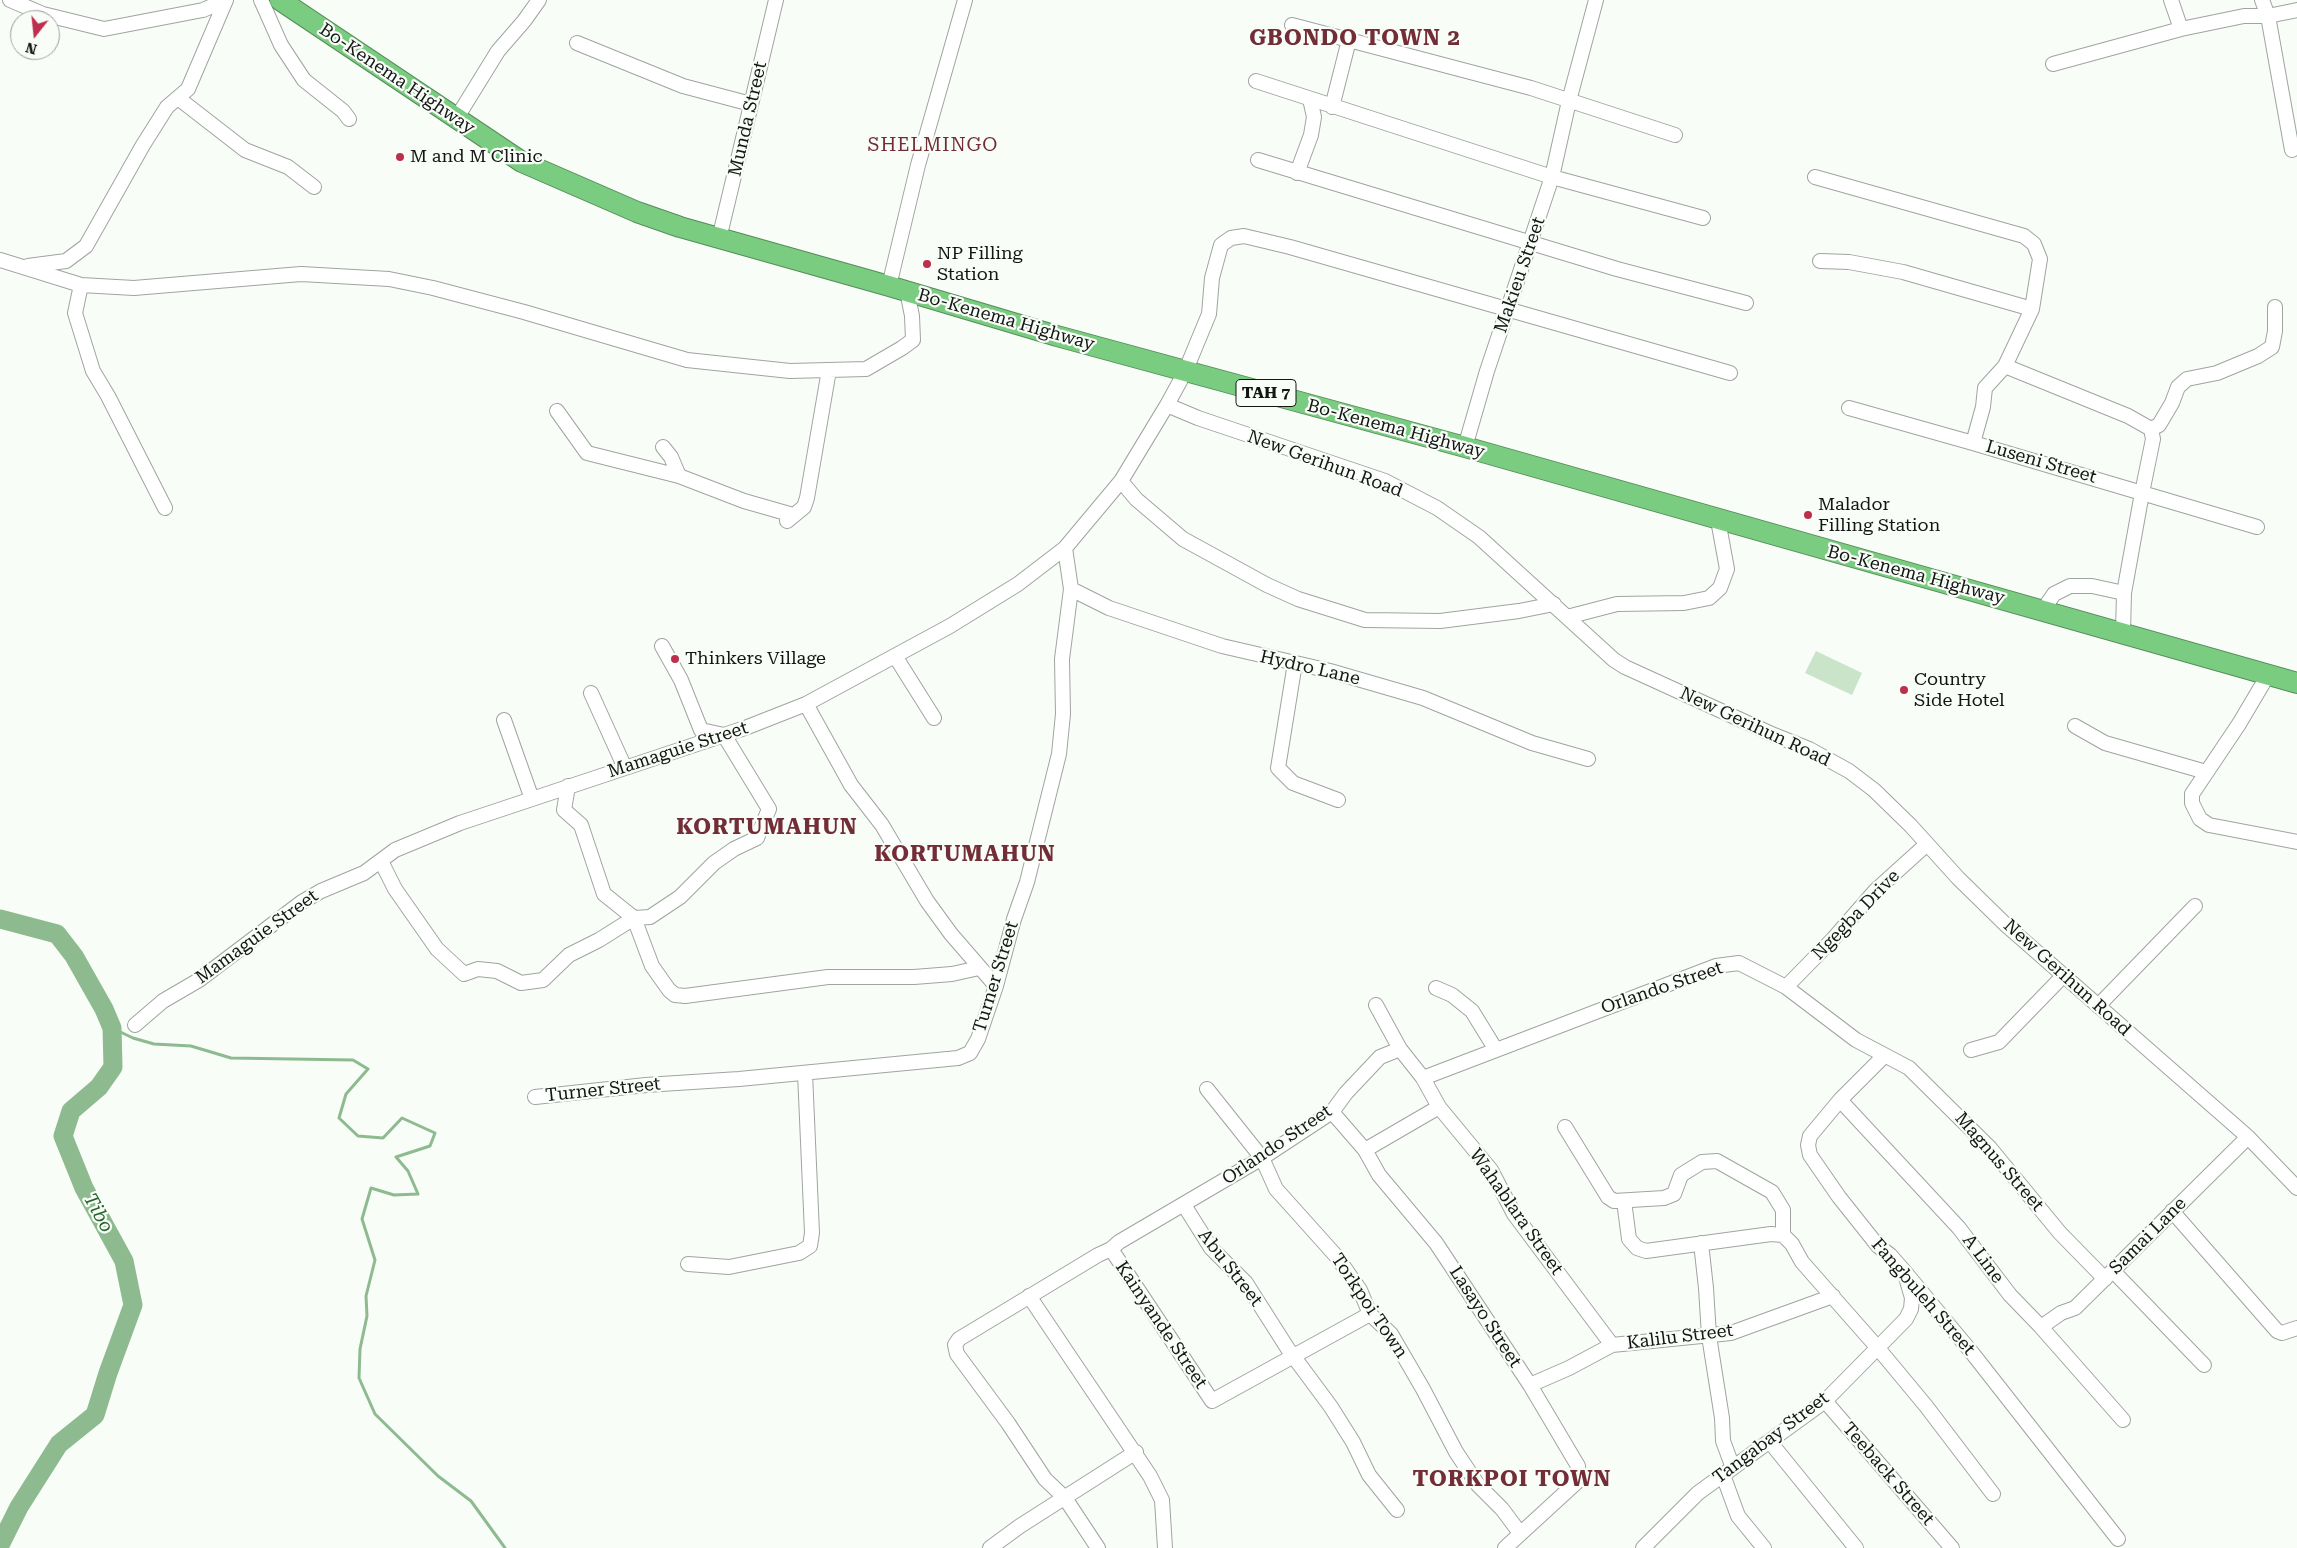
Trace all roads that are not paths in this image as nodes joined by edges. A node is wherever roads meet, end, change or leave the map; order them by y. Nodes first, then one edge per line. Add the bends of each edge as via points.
1 (10, 0) edge
2 (226, 0) edge
3 (262, 0) edge
4 (280, 0) edge
5 (539, 0) edge
6 (776, 0) edge
7 (965, 0) edge
8 (1596, 0) edge
9 (2171, 0) edge
10 (2262, 0) edge
11 (2297, 10) edge
12 (2268, 16) junction
13 (1292, 25) dead end
14 (2181, 29) junction
15 (1348, 40) junction
16 (577, 43) dead end
17 (2053, 64) dead end
18 (1256, 81) dead end
19 (178, 98) junction
20 (1310, 99) junction
21 (1569, 101) junction
22 (751, 104) junction
23 (1332, 107) junction
24 (349, 119) dead end
25 (456, 119) junction
26 (1675, 136) dead end
27 (2292, 150) dead end
28 (1258, 160) dead end
29 (1297, 173) junction
30 (1815, 177) dead end
31 (1552, 178) junction
32 (314, 187) dead end
33 (1704, 218) dead end
34 (719, 239) junction
35 (1531, 242) junction
36 (0, 260) edge
37 (1820, 261) dead end
38 (22, 267) junction
39 (82, 285) junction
40 (898, 288) junction
41 (1746, 303) dead end
42 (1508, 308) junction
43 (2275, 308) dead end
44 (2032, 309) junction
45 (2005, 366) junction
46 (829, 370) junction
47 (1185, 372) junction
48 (1730, 373) dead end
49 (1167, 404) junction
50 (1850, 408) dead end
51 (557, 411) dead end
52 (2151, 430) junction
53 (1973, 442) junction
54 (663, 447) dead end
55 (1465, 447) junction
56 (679, 476) junction
57 (1121, 481) junction
58 (2142, 493) junction
59 (165, 508) dead end
60 (1718, 520) junction
61 (2257, 526) dead end
62 (1065, 548) junction
63 (1071, 588) junction
64 (2124, 593) junction
65 (1554, 604) junction
66 (2043, 610) junction
67 (1567, 617) junction
68 (2123, 632) junction
69 (662, 646) dead end
70 (896, 656) junction
71 (1295, 664) junction
72 (2268, 675) junction
73 (2297, 683) edge
74 (591, 694) dead end
75 (806, 704) junction
76 (934, 718) dead end
77 (504, 720) dead end
78 (2075, 726) dead end
79 (724, 736) junction
80 (1588, 759) dead end
81 (625, 768) junction
82 (2206, 772) junction
83 (568, 786) junction
84 (532, 799) junction
85 (1338, 800) dead end
86 (2297, 842) edge
87 (1927, 844) junction
88 (381, 861) junction
89 (2195, 906) dead end
90 (634, 918) junction
91 (979, 968) junction
92 (2063, 976) junction
93 (996, 986) junction
94 (1786, 987) junction
95 (1436, 988) dead end
96 (1376, 1005) dead end
97 (2098, 1006) junction
98 (135, 1025) dead end
99 (1400, 1049) junction
100 (1496, 1050) junction
101 (1972, 1050) dead end
102 (1884, 1056) junction
103 (805, 1073) junction
104 (1423, 1078) junction
105 (1207, 1089) dead end
106 (535, 1097) dead end
107 (1840, 1100) junction
108 (1439, 1108) junction
109 (1332, 1112) junction
110 (1565, 1127) dead end
111 (2248, 1136) junction
112 (1365, 1150) junction
113 (1262, 1158) junction
114 (2295, 1183) edge
115 (1624, 1201) junction
116 (1184, 1205) junction
117 (2172, 1211) junction
118 (1784, 1235) junction
119 (1701, 1243) junction
120 (1111, 1250) junction
121 (688, 1264) dead end
122 (1905, 1272) junction
123 (2109, 1275) junction
124 (1029, 1296) junction
125 (1833, 1296) junction
126 (1370, 1314) junction
127 (2041, 1327) junction
128 (2297, 1328) edge
129 (1709, 1336) junction
130 (1612, 1345) junction
131 (1877, 1346) junction
132 (1293, 1356) junction
133 (2204, 1365) dead end
134 (1530, 1385) junction
135 (1825, 1401) junction
136 (2123, 1420) dead end
137 (1770, 1442) junction
138 (1136, 1452) junction
139 (1728, 1472) junction
140 (1993, 1494) dead end
141 (1065, 1498) junction
142 (1397, 1510) dead end
143 (1520, 1533) junction
144 (2118, 1539) dead end
145 (990, 1548) edge
146 (1098, 1548) edge
147 (1165, 1548) edge
148 (1505, 1548) edge
149 (1643, 1548) edge
150 (1764, 1548) edge
151 (1856, 1548) edge
152 (1952, 1548) edge

1 - 2 street via 44,14 104,29 203,10
2 - 19 street via 188,89
3 - 24 street via 282,45 304,80
4 - 25 highway, Bo-Kenema Highway / TAH 7
5 - 25 street via 498,51
6 - 22 street, Munda Street
7 - 40 street via 918,165
8 - 21 street, Makieu Street
9 - 14 street
10 - 12 street
11 - 12 street
12 - 14 street via 2244,16
12 - 27 street
13 - 15 street
14 - 17 street
15 - 21 street
15 - 23 street
16 - 22 street via 683,86
18 - 20 street
19 - 32 street via 244,150 288,167
19 - 38 street via 167,107 142,145 86,246 66,261
20 - 23 street
20 - 29 street via 1314,117 1311,135
21 - 26 street
21 - 31 street, Makieu Street
22 - 34 street, Munda Street
23 - 31 street via 1381,120
25 - 34 highway, Bo-Kenema Highway / TAH 7 via 522,162 637,212
28 - 29 street
29 - 35 street
30 - 44 street, Luseni Street via 2024,236 2034,244 2040,259
31 - 33 street
31 - 35 street, Makieu Street
34 - 40 highway, Bo-Kenema Highway / TAH 7
35 - 41 street
35 - 42 street, Makieu Street
36 - 38 street
37 - 44 street via 1849,262 1903,272
38 - 39 street
39 - 46 street via 134,288 301,274 388,279 524,312 688,360 790,371
39 - 59 street via 75,313 93,370
40 - 46 street via 912,316 913,340 866,369
40 - 47 highway, Bo-Kenema Highway / TAH 7
42 - 47 street via 1290,247 1244,236 1231,238 1221,245 1212,278 1209,314
42 - 48 street
42 - 55 street, Makieu Street
43 - 52 street via 2272,347 2217,373 2187,379 2178,387 2159,424
44 - 45 street, Luseni Street
45 - 52 street via 2128,416
45 - 53 street, Luseni Street via 1985,388
46 - 56 street via 807,498 804,507 790,518
47 - 49 street
47 - 55 highway, Bo-Kenema Highway / TAH 7
49 - 57 street, Mamaguie Street
49 - 65 street, New Gerihun Road via 1198,418 1385,481 1437,508 1479,536
50 - 53 street
51 - 56 street via 586,453
52 - 58 street via 2153,439
53 - 58 street, Luseni Street
54 - 56 street
55 - 60 highway, Bo-Kenema Highway / TAH 7
57 - 62 street, Mamaguie Street
57 - 65 street via 1136,499 1183,539 1298,598 1365,620 1440,621 1519,612
58 - 61 street, Luseni Street
58 - 64 street
60 - 66 highway, Bo-Kenema Highway / TAH 7
60 - 67 street via 1727,568 1720,588 1709,598 1684,603 1617,604
62 - 63 street
62 - 70 street, Mamaguie Street via 1018,584
63 - 71 street, Hydro Lane via 1109,608 1252,655
63 - 93 street, Turner Street via 1062,659 1063,714 1059,754
64 - 66 street via 2092,586 2070,586 2054,594
64 - 68 street
65 - 67 street, New Gerihun Road
66 - 68 highway, Bo-Kenema Highway / TAH 7
67 - 87 street, New Gerihun Road via 1625,667 1809,749 1849,771 1874,790
68 - 72 highway, Bo-Kenema Highway / TAH 7
69 - 79 street via 681,680 701,730
70 - 75 street, Mamaguie Street
70 - 76 street
71 - 80 street, Hydro Lane via 1423,698 1532,743
71 - 85 street via 1278,768 1293,783
72 - 73 highway, Bo-Kenema Highway / TAH 7
72 - 82 street
74 - 81 street
75 - 79 street, Mamaguie Street
75 - 91 street via 851,785 882,825 927,902
77 - 84 street
78 - 82 street via 2105,743
79 - 81 street, Mamaguie Street
79 - 90 street via 770,809 766,818 756,838 734,848 714,863 680,897 650,917
81 - 83 street, Mamaguie Street
82 - 86 street via 2192,794 2192,803 2200,819 2209,825
83 - 84 street, Mamaguie Street
83 - 90 street via 564,810 581,825 604,894
84 - 88 street, Mamaguie Street via 447,828 395,850
87 - 92 street, New Gerihun Road
87 - 94 street, Ngegba Drive via 1875,891
88 - 90 street via 395,889 437,949 464,974 478,969 496,971 521,983 543,980 569,955
88 - 98 street, Mamaguie Street via 364,873 302,902 199,980 163,1001
89 - 97 street
90 - 91 street via 652,966 675,995 828,976 914,977
91 - 93 street
92 - 97 street, New Gerihun Road
92 - 101 street via 1998,1042
93 - 103 street, Turner Street via 970,1053 958,1058
94 - 100 street, Orlando Street via 1739,963 1716,966
94 - 102 street, Orlando Street via 1856,1040
95 - 100 street via 1452,994 1472,1011
96 - 99 street
97 - 111 street, New Gerihun Road
99 - 104 street
99 - 109 street, Orlando Street via 1380,1057
100 - 104 street, Orlando Street
102 - 107 street, Fangbuleh Street
102 - 123 street, Magnus Street via 1909,1068 1928,1084 1990,1148 2060,1233
103 - 106 street, Turner Street
103 - 121 street via 810,1246 799,1253 729,1267
104 - 108 street, Wahablara Street
105 - 113 street, Torkpoi Town
107 - 122 street, Fangbuleh Street via 1810,1136 1810,1155 1838,1197 1878,1246
107 - 127 street, A Line via 1959,1228 1995,1278
108 - 112 street
108 - 130 street, Wahablara Street via 1491,1170 1514,1214
109 - 112 street, Lasayo Street
109 - 113 street, Orlando Street
110 - 115 street via 1608,1197
111 - 114 street, New Gerihun Road
111 - 117 street, Samai Lane
112 - 134 street, Lasayo Street via 1379,1175 1436,1243
113 - 116 street, Orlando Street
113 - 126 street, Torkpoi Town via 1276,1188 1331,1251 1360,1290
115 - 118 street via 1664,1198 1674,1194 1681,1175 1702,1162 1717,1161 1772,1192 1783,1210
115 - 119 street via 1629,1239 1637,1248 1646,1250
116 - 120 street, Orlando Street via 1119,1242
116 - 132 street, Abu Street via 1211,1248 1246,1283
117 - 123 street, Samai Lane
117 - 128 street via 2277,1331 2282,1333
118 - 119 street
118 - 125 street via 1802,1262
119 - 129 street
120 - 124 street, Orlando Street via 1098,1254
120 - 132 street, Kainyande Street via 1212,1401
122 - 131 street, Tangabay Street via 1912,1298 1911,1309 1906,1319
122 - 144 street, Fangbuleh Street
123 - 127 street, Samai Lane via 2075,1308
123 - 133 street, Magnus Street
124 - 138 street
124 - 141 street, Orlando Street via 955,1345 957,1354 1045,1479
125 - 129 street, Kalilu Street via 1731,1333
125 - 131 street
126 - 132 street
126 - 143 street, Torkpoi Town via 1391,1334 1456,1452 1478,1485
127 - 136 street, A Line
129 - 130 street, Kalilu Street
129 - 139 street
130 - 134 street
131 - 135 street, Tangabay Street
131 - 140 street
132 - 142 street, Abu Street via 1331,1407 1369,1475
134 - 143 street, Lasayo Street via 1578,1466 1579,1480
135 - 137 street, Tangabay Street
135 - 152 street, Teeback Street
137 - 139 street, Tangabay Street
137 - 151 street
138 - 141 street
138 - 147 street via 1162,1500
139 - 149 street, Tangabay Street via 1698,1493
139 - 150 street via 1738,1516
141 - 145 street
141 - 146 street
143 - 148 street, Lasayo Street

